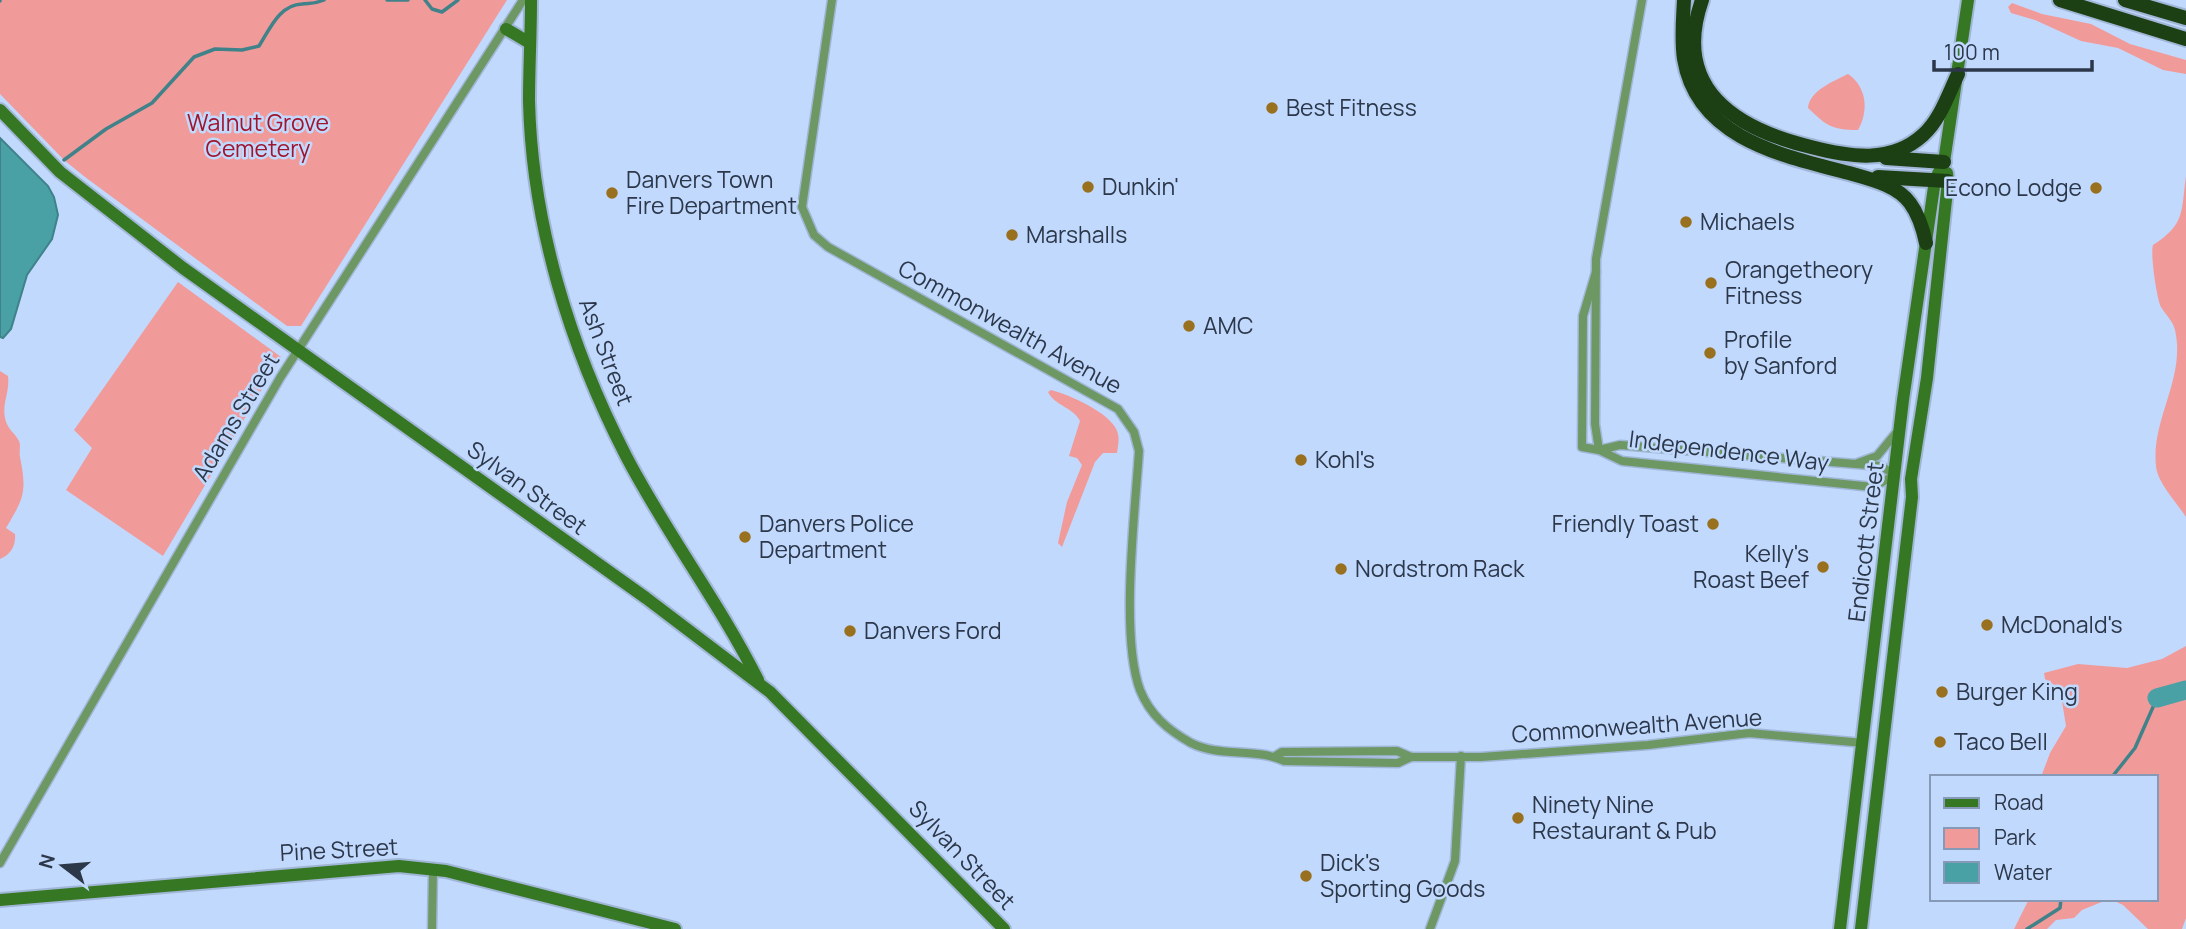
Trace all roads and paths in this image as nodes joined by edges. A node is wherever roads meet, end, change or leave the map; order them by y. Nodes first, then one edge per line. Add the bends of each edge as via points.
1 (523, 0) edge
2 (531, 0) edge
3 (832, 0) edge
4 (1642, 0) edge
5 (1684, 0) edge
6 (1702, 0) edge
7 (2060, 0) edge
8 (2125, 0) edge
9 (1967, 5) edge
10 (2186, 18) edge
11 (506, 29) junction
12 (2186, 39) edge
13 (530, 43) junction
14 (1958, 75) junction
15 (0, 110) edge
16 (1874, 156) junction
17 (1944, 162) junction
18 (1856, 175) junction
19 (1942, 180) junction
20 (1926, 243) junction
21 (1596, 272) junction
22 (299, 350) junction
23 (1900, 427) junction
24 (1599, 450) junction
25 (1856, 464) junction
26 (1895, 475) junction
27 (1911, 479) junction
28 (760, 683) junction
29 (1864, 743) junction
30 (1882, 745) junction
31 (1461, 757) junction
32 (0, 863) edge
33 (433, 869) junction
34 (0, 900) edge
35 (668, 928) edge
36 (432, 929) edge
37 (1004, 929) edge
38 (1430, 929) edge
39 (1840, 929) edge
40 (1861, 929) edge

1 - 11 street, Adams Street
2 - 13 main road, Ash Street
3 - 31 street, Commonwealth Avenue via 802,207 806,222 828,247 1118,409 1134,432 1139,452 1131,629 1134,670 1153,713 1170,731 1217,753 1274,757 1282,752 1397,751 1411,757
4 - 21 street, Independence Way
5 - 18 highway via 1684,61 1696,92 1718,121 1770,152
6 - 16 highway via 1694,33 1698,67 1715,100 1731,116 1792,143
7 - 12 highway
8 - 10 highway
9 - 14 main road, Endicott Street
11 - 13 main road
11 - 22 street, Adams Street
13 - 28 main road, Ash Street via 533,153 548,240 571,326 627,458 720,608
14 - 16 highway via 1924,134 1903,148
14 - 17 main road, Endicott Street
15 - 22 main road, Sylvan Street via 81,189
16 - 17 highway
17 - 19 main road, Endicott Street
18 - 19 highway
18 - 20 highway via 1888,186 1910,202
19 - 20 main road, Endicott Street
19 - 27 main road, Endicott Street via 1927,378
20 - 23 main road, Endicott Street
21 - 24 street, Independence Way via 1595,424
21 - 24 street, Independence Way via 1583,316 1582,447
22 - 28 main road, Sylvan Street
22 - 32 street, Adams Street
23 - 25 street, Independence Way via 1889,446
23 - 26 main road, Endicott Street
24 - 25 street, Independence Way via 1620,445
24 - 26 street, Independence Way via 1622,461 1873,487
25 - 26 street, Independence Way via 1881,466
26 - 27 main road
26 - 29 main road, Endicott Street
27 - 30 main road, Endicott Street
28 - 37 main road, Sylvan Street
29 - 30 main road
29 - 31 street, Commonwealth Avenue via 1737,733 1648,745
29 - 39 main road, Endicott Street
30 - 40 main road, Endicott Street
31 - 38 street via 1453,870
33 - 34 main road, Pine Street via 370,867
33 - 35 main road, Pine Street
33 - 36 street

